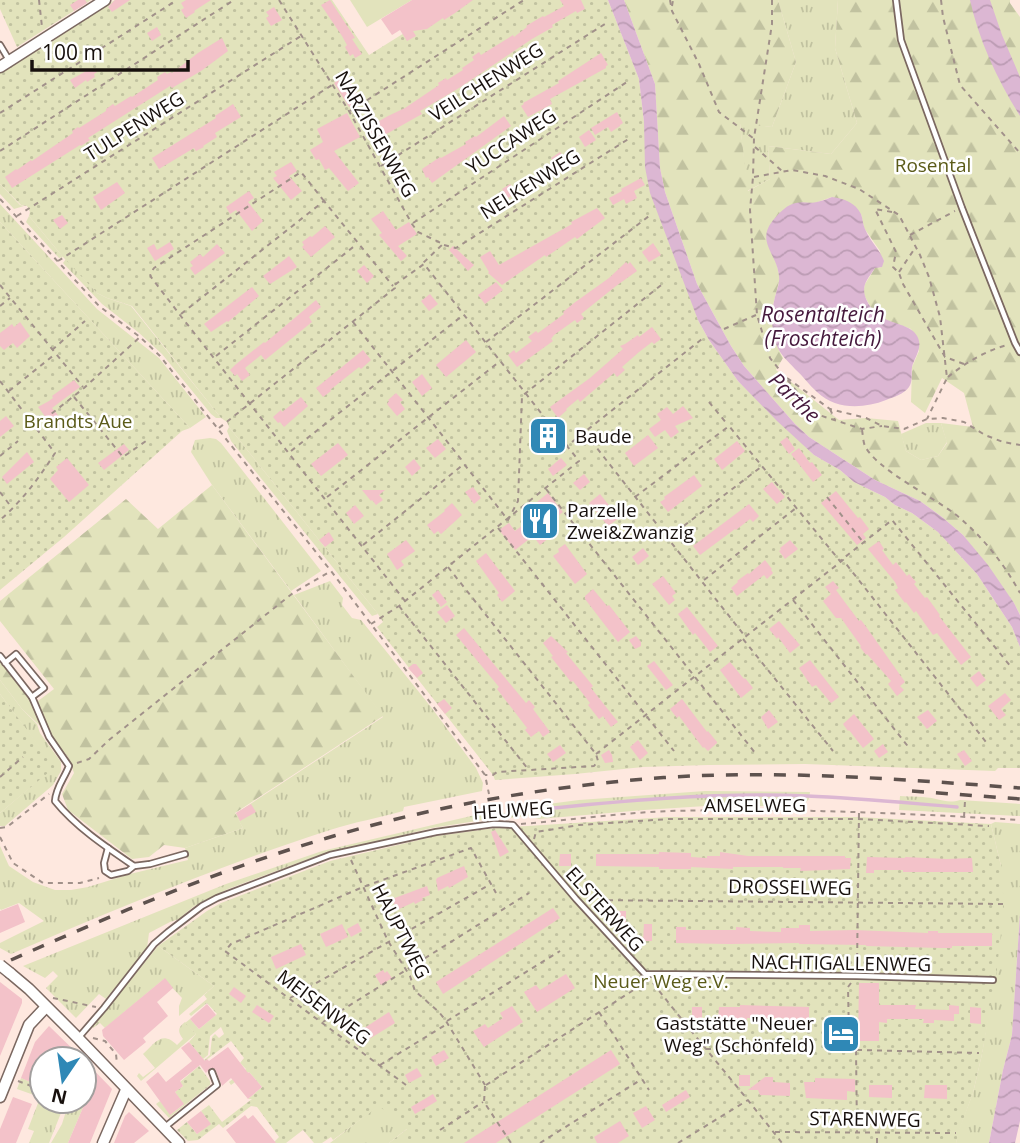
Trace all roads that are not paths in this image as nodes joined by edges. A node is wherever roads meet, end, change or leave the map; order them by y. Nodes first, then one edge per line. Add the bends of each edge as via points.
1 (105, 0) edge
2 (896, 0) edge
3 (0, 46) edge
4 (4, 64) edge
5 (1020, 352) edge
6 (0, 656) edge
7 (5, 663) junction
8 (32, 696) junction
9 (513, 825) joint
10 (108, 848) junction
11 (185, 854) dead end
12 (134, 866) junction
13 (0, 965) edge
14 (645, 974) joint
15 (993, 980) dead end
16 (49, 1002) junction
17 (78, 1038) junction
18 (212, 1073) dead end
19 (126, 1090) junction
20 (0, 1097) edge
21 (164, 1127) junction
22 (103, 1143) edge
23 (179, 1143) edge

1 - 4 street
2 - 5 lane via 901,40
3 - 4 lane
6 - 7 lane
7 - 8 lane
7 - 8 lane via 16,654 44,688
8 - 10 lane via 49,737 69,766 55,801
9 - 14 lane, ELSTERWEG
9 - 17 lane, HEUWEG via 436,832 330,855 202,906 154,944
10 - 12 lane
10 - 12 lane via 105,871 111,875
11 - 12 lane
13 - 16 street, bridge
14 - 15 lane, NACHTIGALLENWEG
16 - 17 street
16 - 20 street via 29,1025
17 - 19 street
18 - 21 lane via 217,1085
19 - 21 street
19 - 22 street
21 - 23 street

